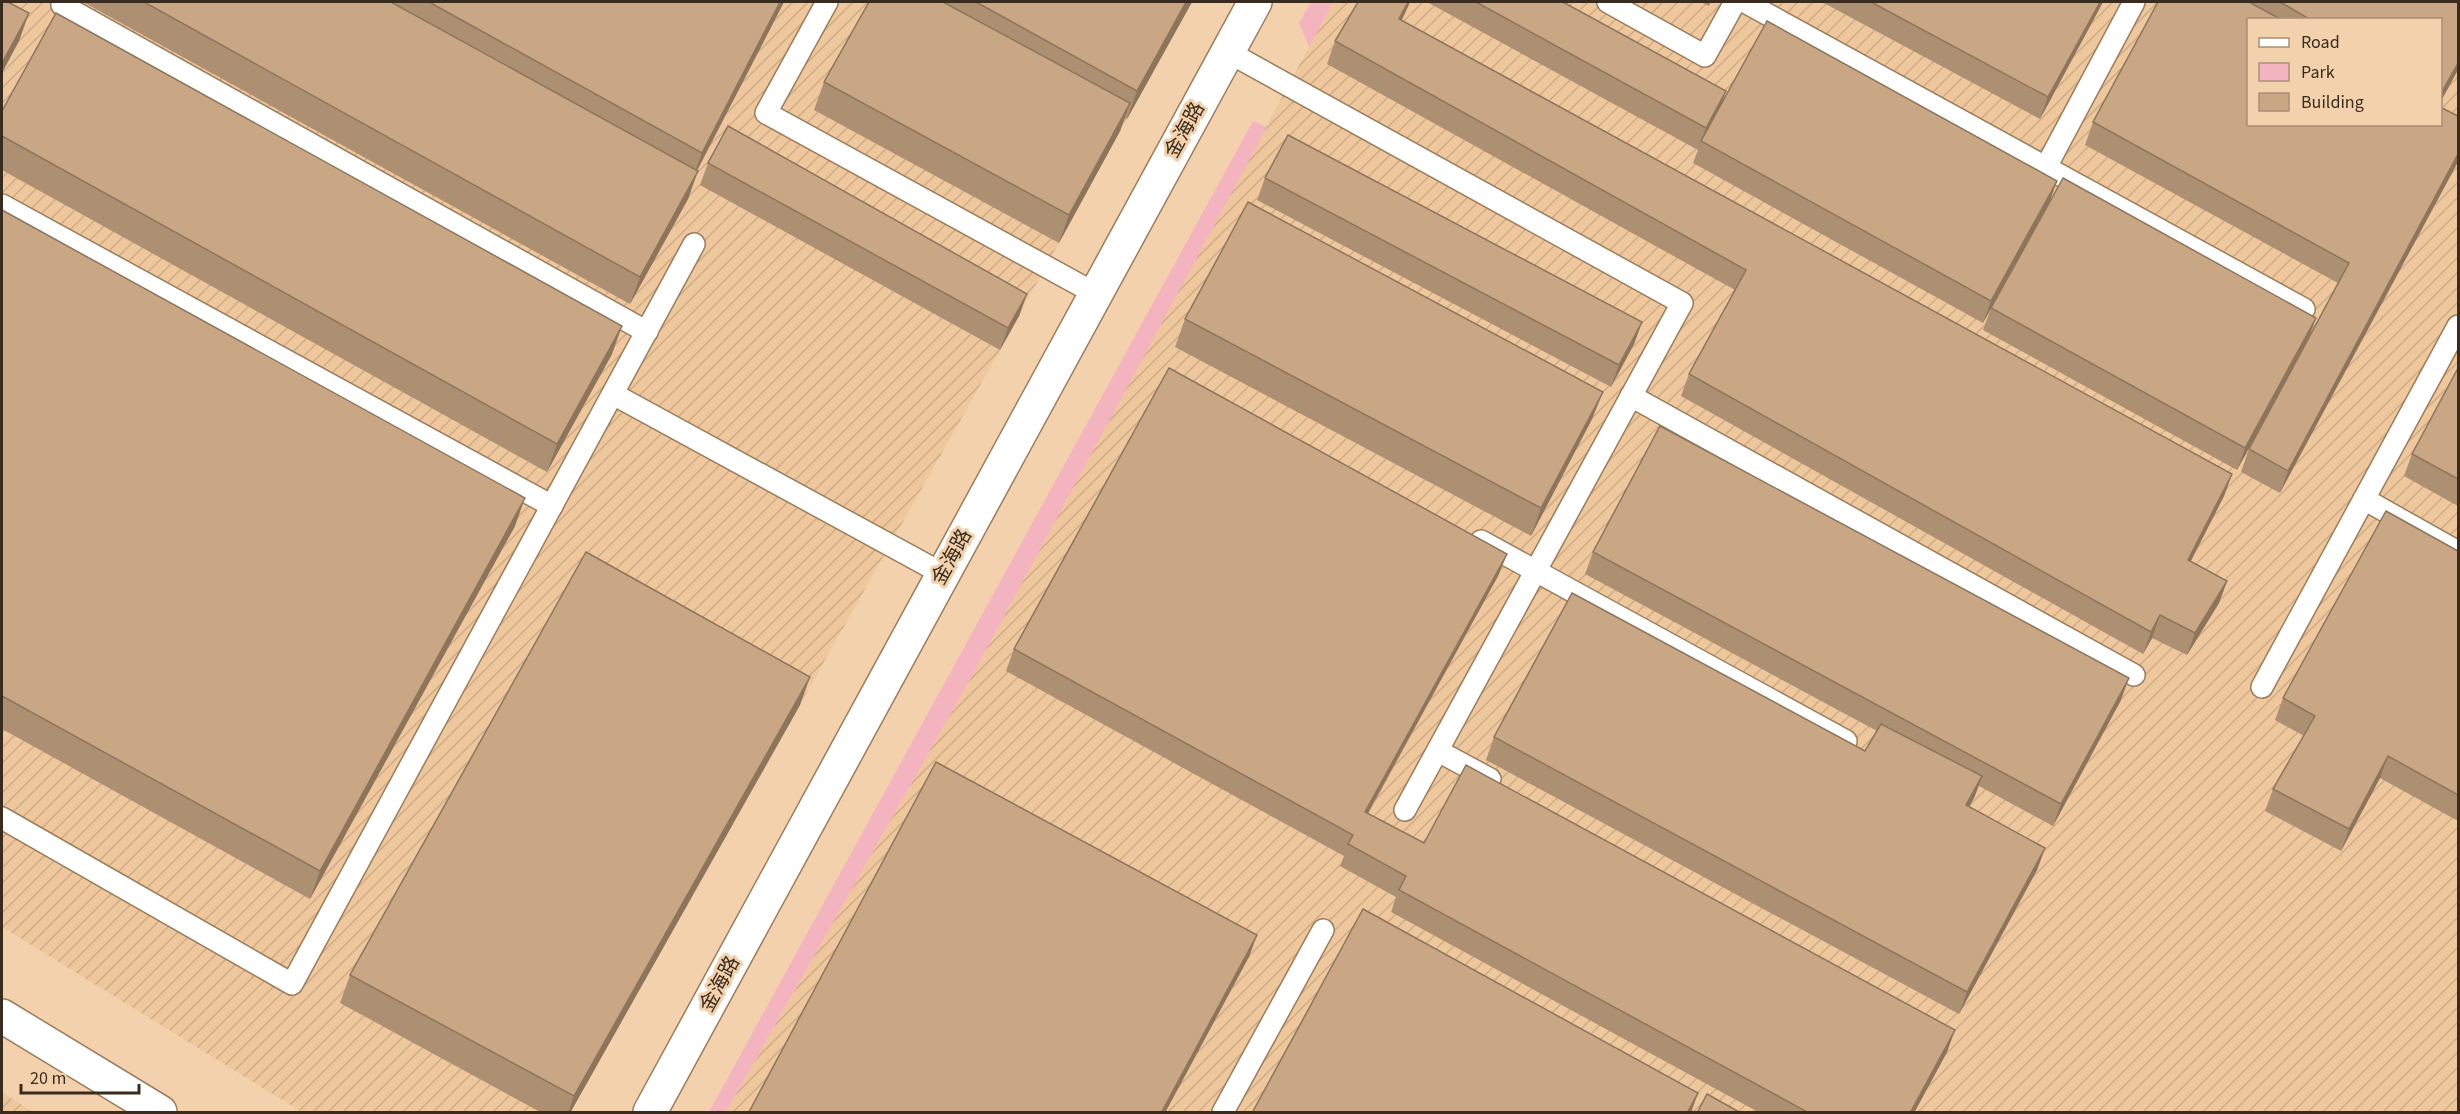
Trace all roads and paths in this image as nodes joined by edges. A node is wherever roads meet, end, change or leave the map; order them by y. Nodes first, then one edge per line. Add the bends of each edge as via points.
1 (827, 2) edge
2 (1255, 2) edge
3 (1608, 2) edge
4 (1735, 2) edge
5 (1745, 2) edge
6 (2134, 2) edge
7 (62, 5) dead end
8 (1227, 52) junction
9 (2046, 167) junction
10 (2, 205) edge
11 (694, 244) dead end
12 (1096, 294) junction
13 (2304, 309) edge
14 (2458, 326) edge
15 (647, 332) junction
16 (613, 394) junction
17 (1631, 396) junction
18 (2364, 500) junction
19 (552, 506) junction
20 (1462, 531) edge
21 (2458, 552) edge
22 (1535, 571) junction
23 (943, 574) junction
24 (2134, 675) dead end
25 (2262, 687) dead end
26 (1846, 741) edge
27 (1438, 751) junction
28 (1510, 790) edge
29 (1405, 810) dead end
30 (2, 818) edge
31 (1323, 930) dead end
32 (2, 1016) edge
33 (160, 1113) edge
34 (650, 1113) edge
35 (1223, 1113) edge

1 - 12 lane via 766,113
2 - 8 street, 金海路
3 - 4 lane via 1705,56
5 - 9 lane
6 - 9 lane
7 - 15 lane
8 - 12 street, 金海路
8 - 17 lane via 1682,303
9 - 13 lane
10 - 19 lane
11 - 15 lane
12 - 23 street, 金海路
14 - 18 lane
15 - 16 lane
16 - 19 lane
16 - 23 lane
17 - 22 lane
17 - 24 lane
18 - 21 lane
18 - 25 lane
19 - 30 lane via 292,984
20 - 22 lane
22 - 26 lane
22 - 27 lane
23 - 34 street, 金海路
27 - 28 lane
27 - 29 lane
31 - 35 lane
32 - 33 street

